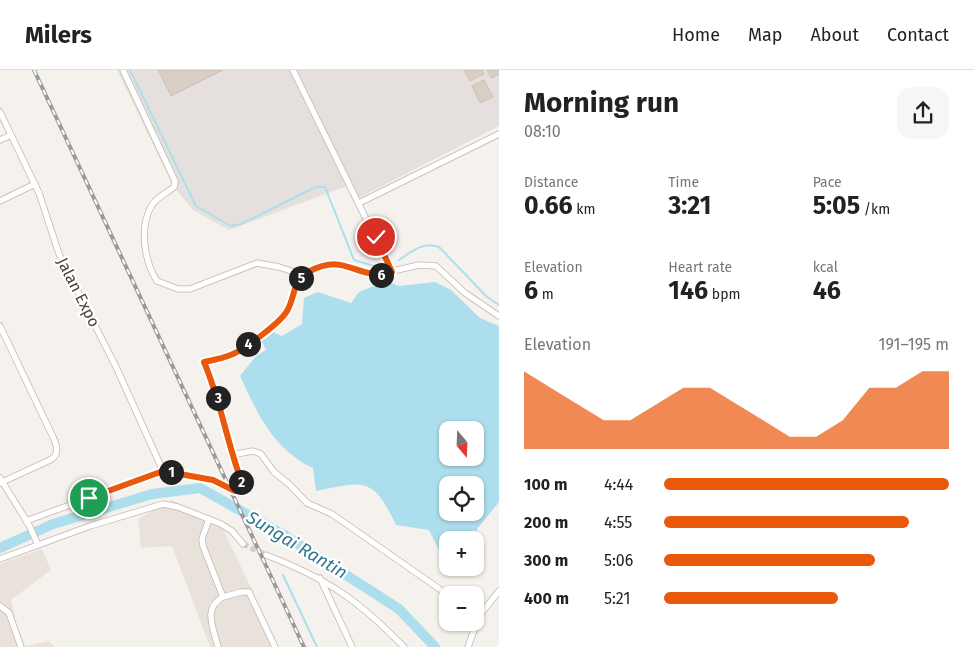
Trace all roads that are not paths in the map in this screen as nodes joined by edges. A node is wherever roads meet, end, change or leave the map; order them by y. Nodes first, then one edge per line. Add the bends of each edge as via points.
1 (123, 70) edge
2 (293, 70) edge
3 (0, 112) edge
4 (499, 134) edge
5 (11, 135) junction
6 (0, 140) edge
7 (35, 184) junction
8 (0, 201) edge
9 (359, 203) junction
10 (392, 272) junction
11 (303, 275) junction
12 (499, 316) edge
13 (0, 326) edge
14 (231, 455) junction
15 (163, 471) junction
16 (1, 481) edge
17 (245, 491) joint
18 (209, 519) junction
19 (28, 523) junction
20 (37, 542) junction
21 (243, 544) tunnel mouth
22 (266, 555) tunnel mouth
23 (0, 559) edge
24 (320, 578) junction
25 (439, 589) edge
26 (499, 590) edge
27 (223, 597) junction
28 (0, 606) edge
29 (484, 607) edge
30 (472, 631) edge
31 (21, 647) edge
32 (218, 647) edge
33 (275, 647) edge
34 (352, 647) edge
35 (404, 647) edge
36 (468, 647) edge

1 - 11 street via 175,181 174,188 152,206 145,231 146,252 156,281 178,289 190,288 257,263
2 - 9 street
3 - 5 street, Jalan Expo
4 - 9 street
5 - 6 street
5 - 7 street, Jalan Expo
7 - 8 street
7 - 15 street, Jalan Expo via 59,254
9 - 10 street
10 - 11 street via 369,274 332,263
10 - 12 street via 426,264 436,266 465,293
11 - 14 street via 288,310 277,323 233,354 204,362 220,402
13 - 16 street via 57,449 50,460
14 - 17 street
14 - 25 street via 253,451 260,454 307,503 332,514
15 - 17 lane via 213,480 235,491
15 - 19 street
16 - 19 street
18 - 20 street via 171,504 156,504
18 - 21 street via 229,529
18 - 27 street via 203,546
19 - 20 street
20 - 23 street
22 - 24 street
24 - 34 street
24 - 35 street via 367,610
26 - 29 street
27 - 32 street via 213,604 210,612
27 - 33 street via 249,592
28 - 31 street via 9,613
30 - 36 street

